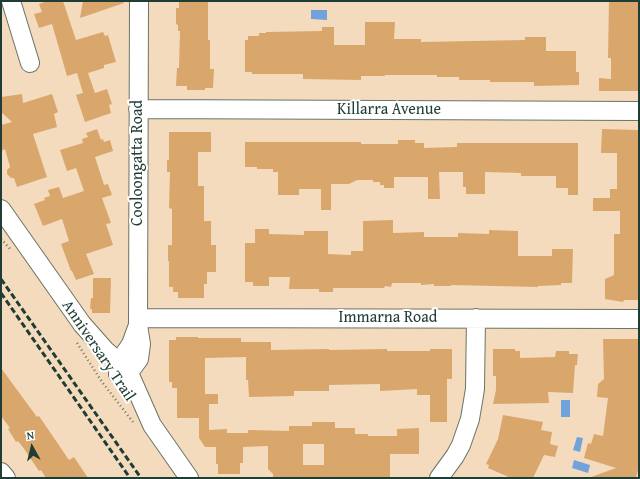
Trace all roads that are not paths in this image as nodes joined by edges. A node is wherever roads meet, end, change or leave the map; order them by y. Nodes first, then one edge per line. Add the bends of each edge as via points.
1 (11, 1) edge
2 (139, 1) edge
3 (30, 63) dead end
4 (138, 109) junction
5 (639, 111) edge
6 (1, 209) edge
7 (476, 318) junction
8 (639, 319) edge
9 (138, 322) junction
10 (122, 369) junction
11 (1, 472) edge
12 (6, 478) edge
13 (189, 478) edge
14 (439, 478) edge

1 - 3 street
2 - 4 street, Cooloongatta Road
4 - 5 street, Killarra Avenue
4 - 9 street, Cooloongatta Road
6 - 10 street via 77,330 105,350
7 - 8 street, Immarna Road
7 - 9 street, Immarna Road
7 - 14 street via 475,389 470,419 461,445
9 - 10 street, Cooloongatta Road
10 - 13 street via 136,386 143,424
11 - 12 street

